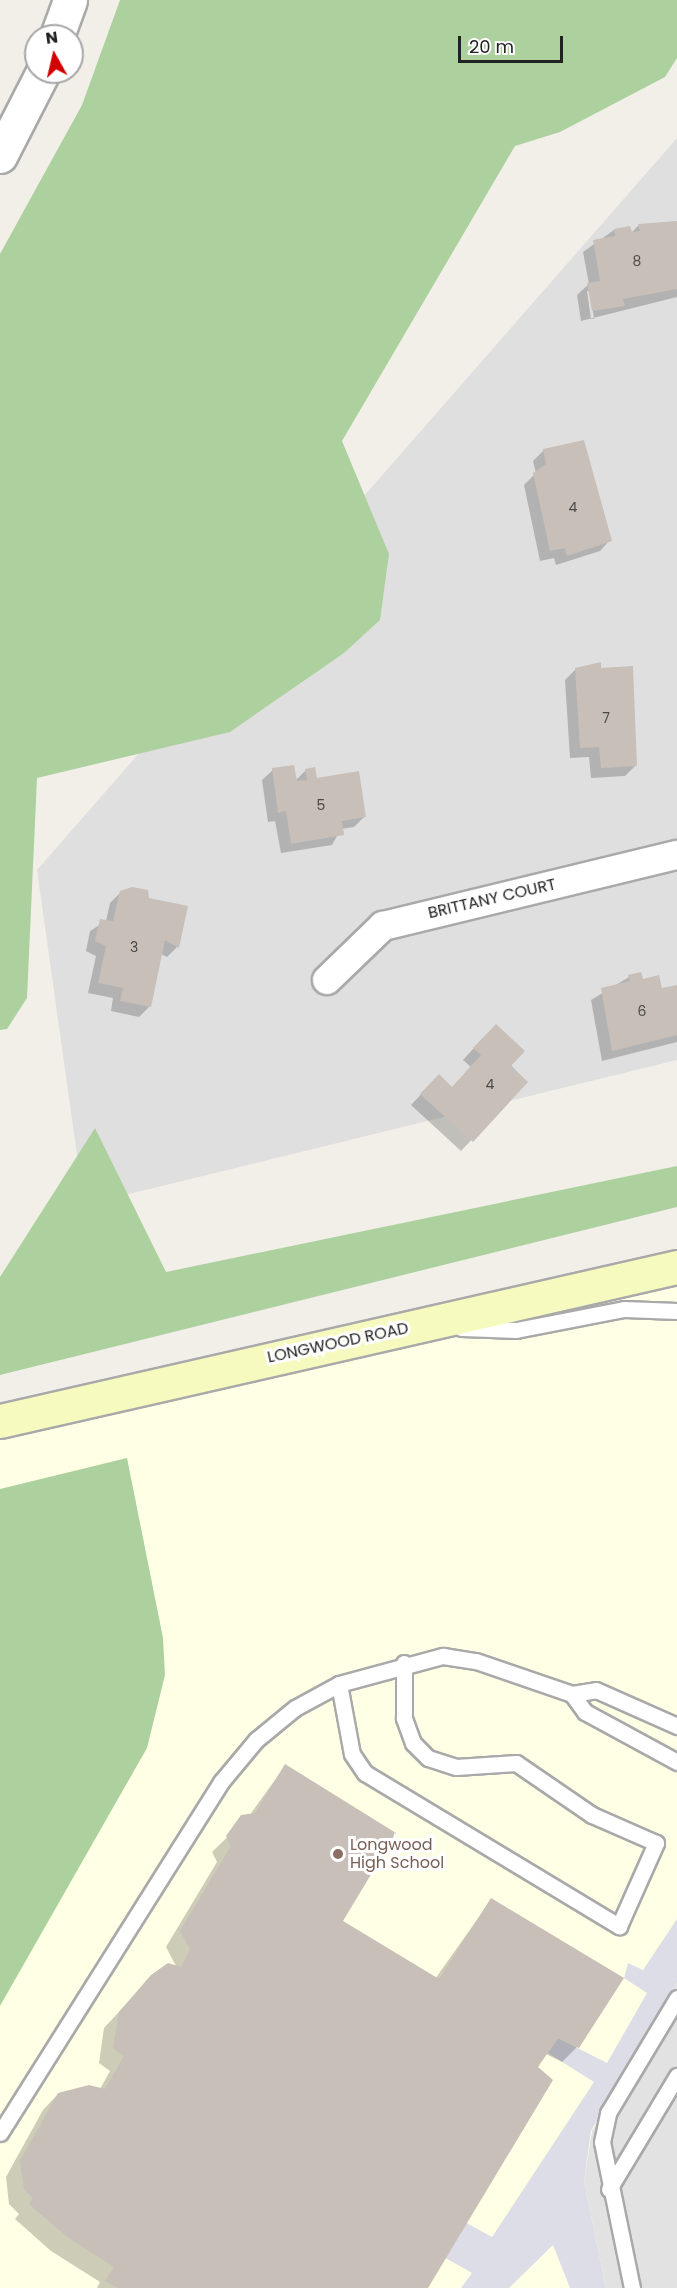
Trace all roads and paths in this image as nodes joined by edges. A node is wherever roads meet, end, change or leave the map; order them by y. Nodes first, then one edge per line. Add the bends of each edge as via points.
1 (70, 0) edge
2 (61, 24) edge
3 (38, 84) edge
4 (0, 156) edge
5 (677, 855) edge
6 (327, 980) dead end
7 (677, 1267) edge
8 (677, 1311) edge
9 (413, 1327) junction
10 (0, 1421) edge
11 (404, 1663) junction
12 (339, 1684) junction
13 (572, 1694) junction
14 (677, 1726) edge
15 (677, 1762) edge
16 (677, 1998) edge
17 (677, 2076) edge
18 (0, 2133) edge
19 (608, 2190) junction
20 (632, 2288) edge

1 - 2 street
3 - 4 street
5 - 6 street, BRITTANY COURT via 382,926
7 - 9 main road, LONGWOOD ROAD
8 - 9 lane via 624,1310 516,1330
9 - 10 main road, LONGWOOD ROAD
11 - 12 lane
11 - 12 lane via 404,1718 413,1743 428,1758 456,1767 516,1763 592,1815 656,1843 619,1926 365,1773 352,1754
11 - 13 lane via 443,1656 476,1661
12 - 18 lane via 294,1708 256,1740 221,1782
13 - 14 lane via 596,1690
13 - 15 lane via 585,1712
16 - 19 lane via 608,2113 602,2142
17 - 19 lane
19 - 20 lane

